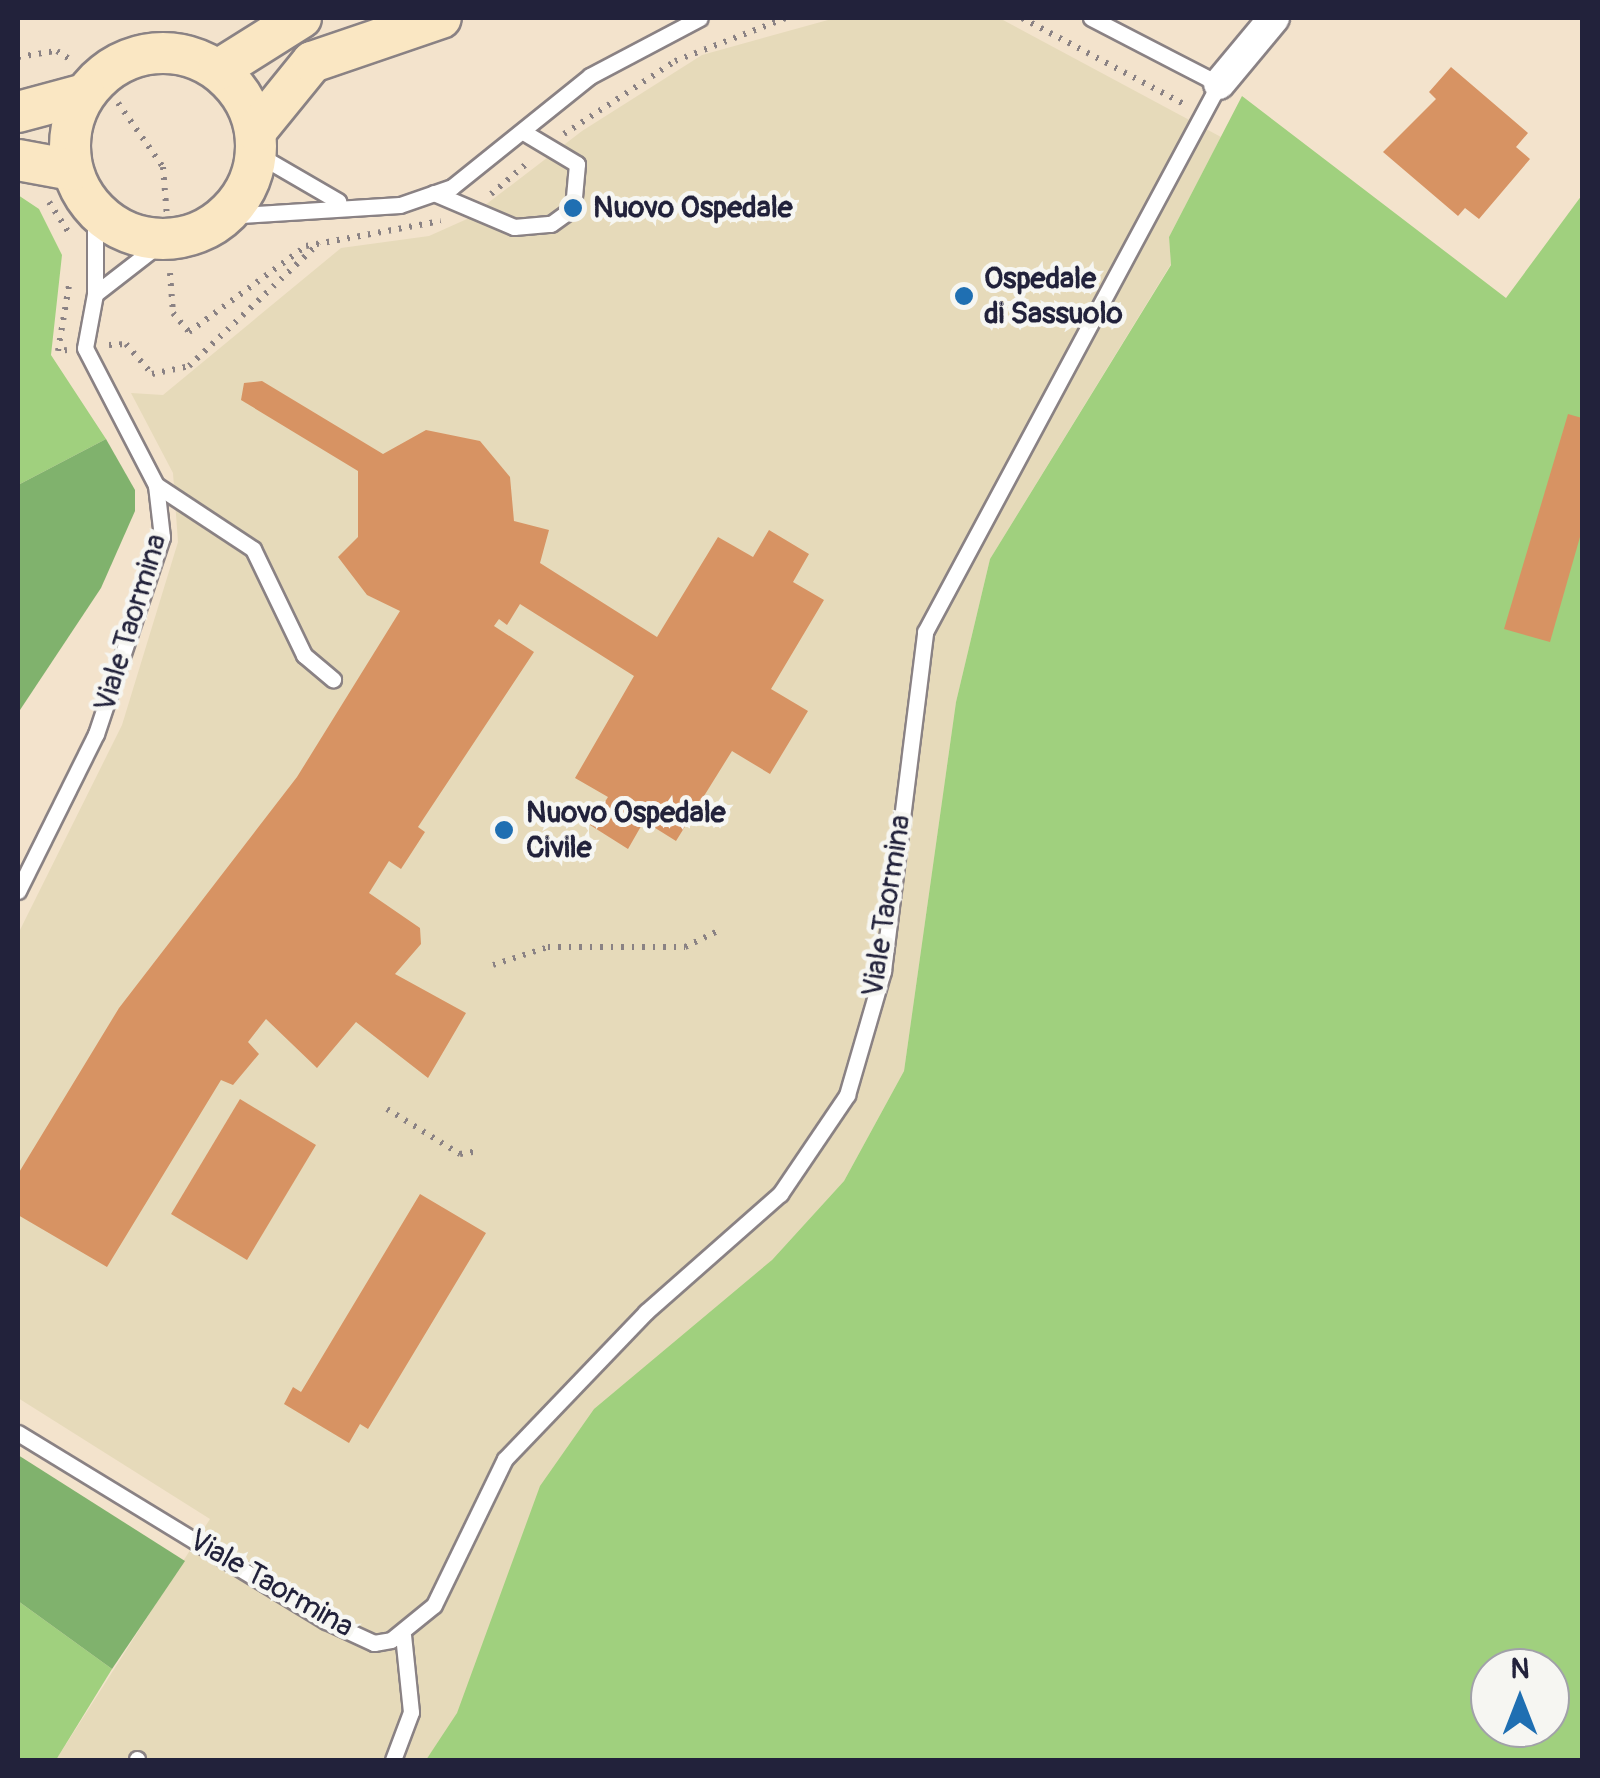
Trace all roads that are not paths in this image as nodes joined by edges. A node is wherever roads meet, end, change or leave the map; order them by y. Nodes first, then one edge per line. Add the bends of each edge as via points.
1 (301, 18) edge
2 (442, 18) edge
3 (700, 18) edge
4 (1092, 18) edge
5 (1274, 18) edge
6 (218, 70) junction
7 (1219, 84) junction
8 (91, 85) junction
9 (18, 112) edge
10 (525, 133) junction
11 (256, 143) junction
12 (18, 160) edge
13 (57, 182) junction
14 (434, 194) junction
15 (346, 204) junction
16 (94, 210) junction
17 (224, 216) junction
18 (167, 228) junction
19 (95, 294) junction
20 (156, 485) junction
21 (333, 679) dead end
22 (18, 891) edge
23 (18, 1432) edge
24 (404, 1635) junction
25 (393, 1760) edge

1 - 6 main road
2 - 11 main road via 312,62
3 - 10 lane via 590,76
4 - 7 lane
5 - 7 street, Viale Taormina
6 - 8 main road via 184,54 146,54
6 - 11 main road via 243,96
7 - 24 lane, Viale Taormina via 924,632 883,971 846,1095 780,1194 646,1312 505,1460 434,1606
8 - 9 main road
8 - 13 main road
10 - 14 lane
10 - 14 lane via 577,164 574,208 551,224 514,227
11 - 15 lane
11 - 17 main road
12 - 13 main road
13 - 16 main road
14 - 15 lane via 400,205
15 - 17 lane
16 - 18 main road via 127,232
16 - 19 lane
17 - 18 main road
18 - 19 lane
19 - 20 lane, Viale Taormina via 85,348
20 - 21 lane via 252,549 304,655
20 - 22 lane, Viale Taormina via 162,537 96,734
23 - 24 lane, Viale Taormina via 326,1621 374,1643
24 - 25 lane via 411,1712

